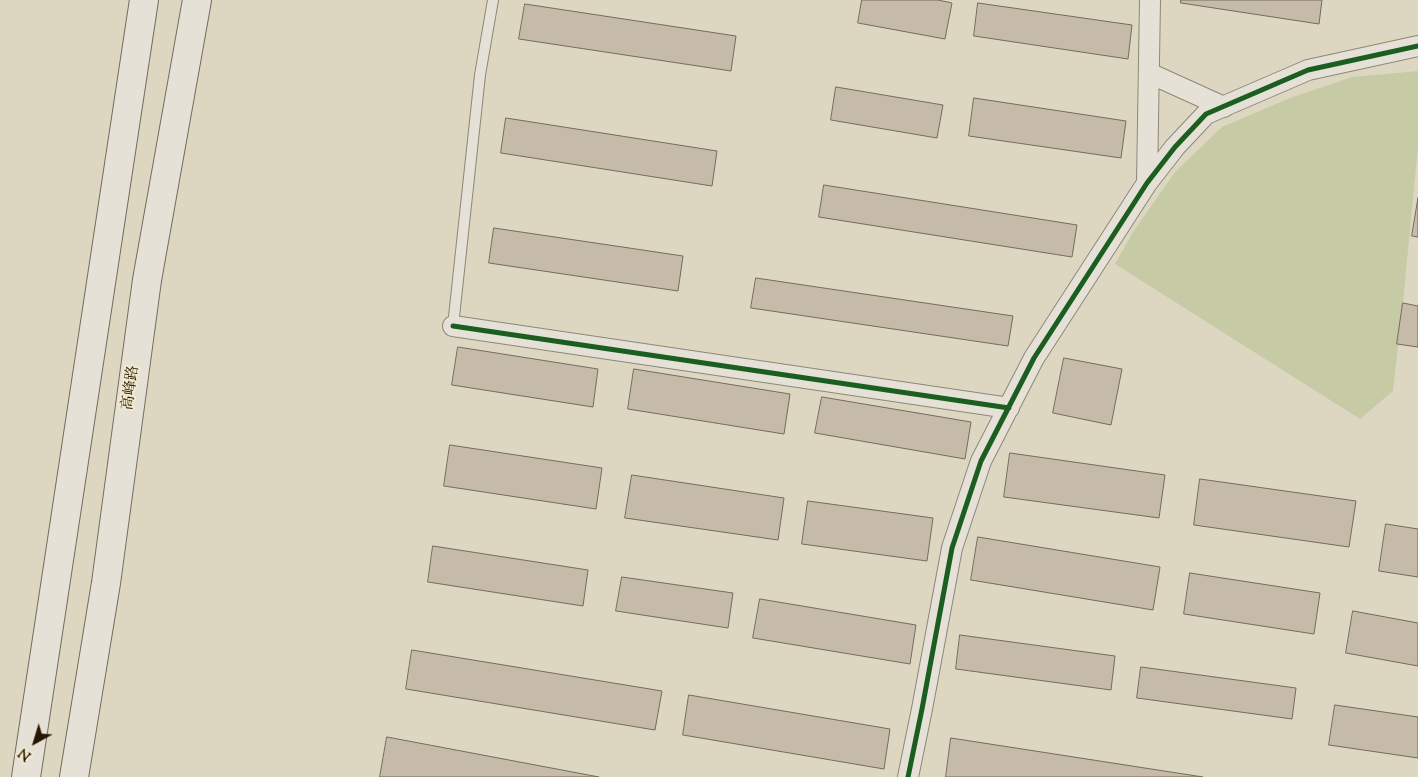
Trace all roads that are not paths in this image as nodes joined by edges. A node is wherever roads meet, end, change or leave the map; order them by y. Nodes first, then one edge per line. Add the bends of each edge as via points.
1 (144, 0) edge
2 (197, 0) edge
3 (493, 0) edge
4 (1150, 0) edge
5 (1418, 46) edge
6 (1149, 73) junction
7 (1224, 107) junction
8 (1147, 183) junction
9 (453, 326) joint
10 (1009, 408) junction
11 (26, 777) edge
12 (74, 777) edge
13 (908, 777) edge

1 - 11 main road
2 - 12 main road, 高峰路 via 147,280 106,583
3 - 9 lane via 480,75
4 - 6 street
5 - 7 street via 1308,70
6 - 7 street
6 - 8 street
7 - 8 street via 1206,114
8 - 10 street via 1034,358
9 - 10 street
10 - 13 street via 981,461 952,548

